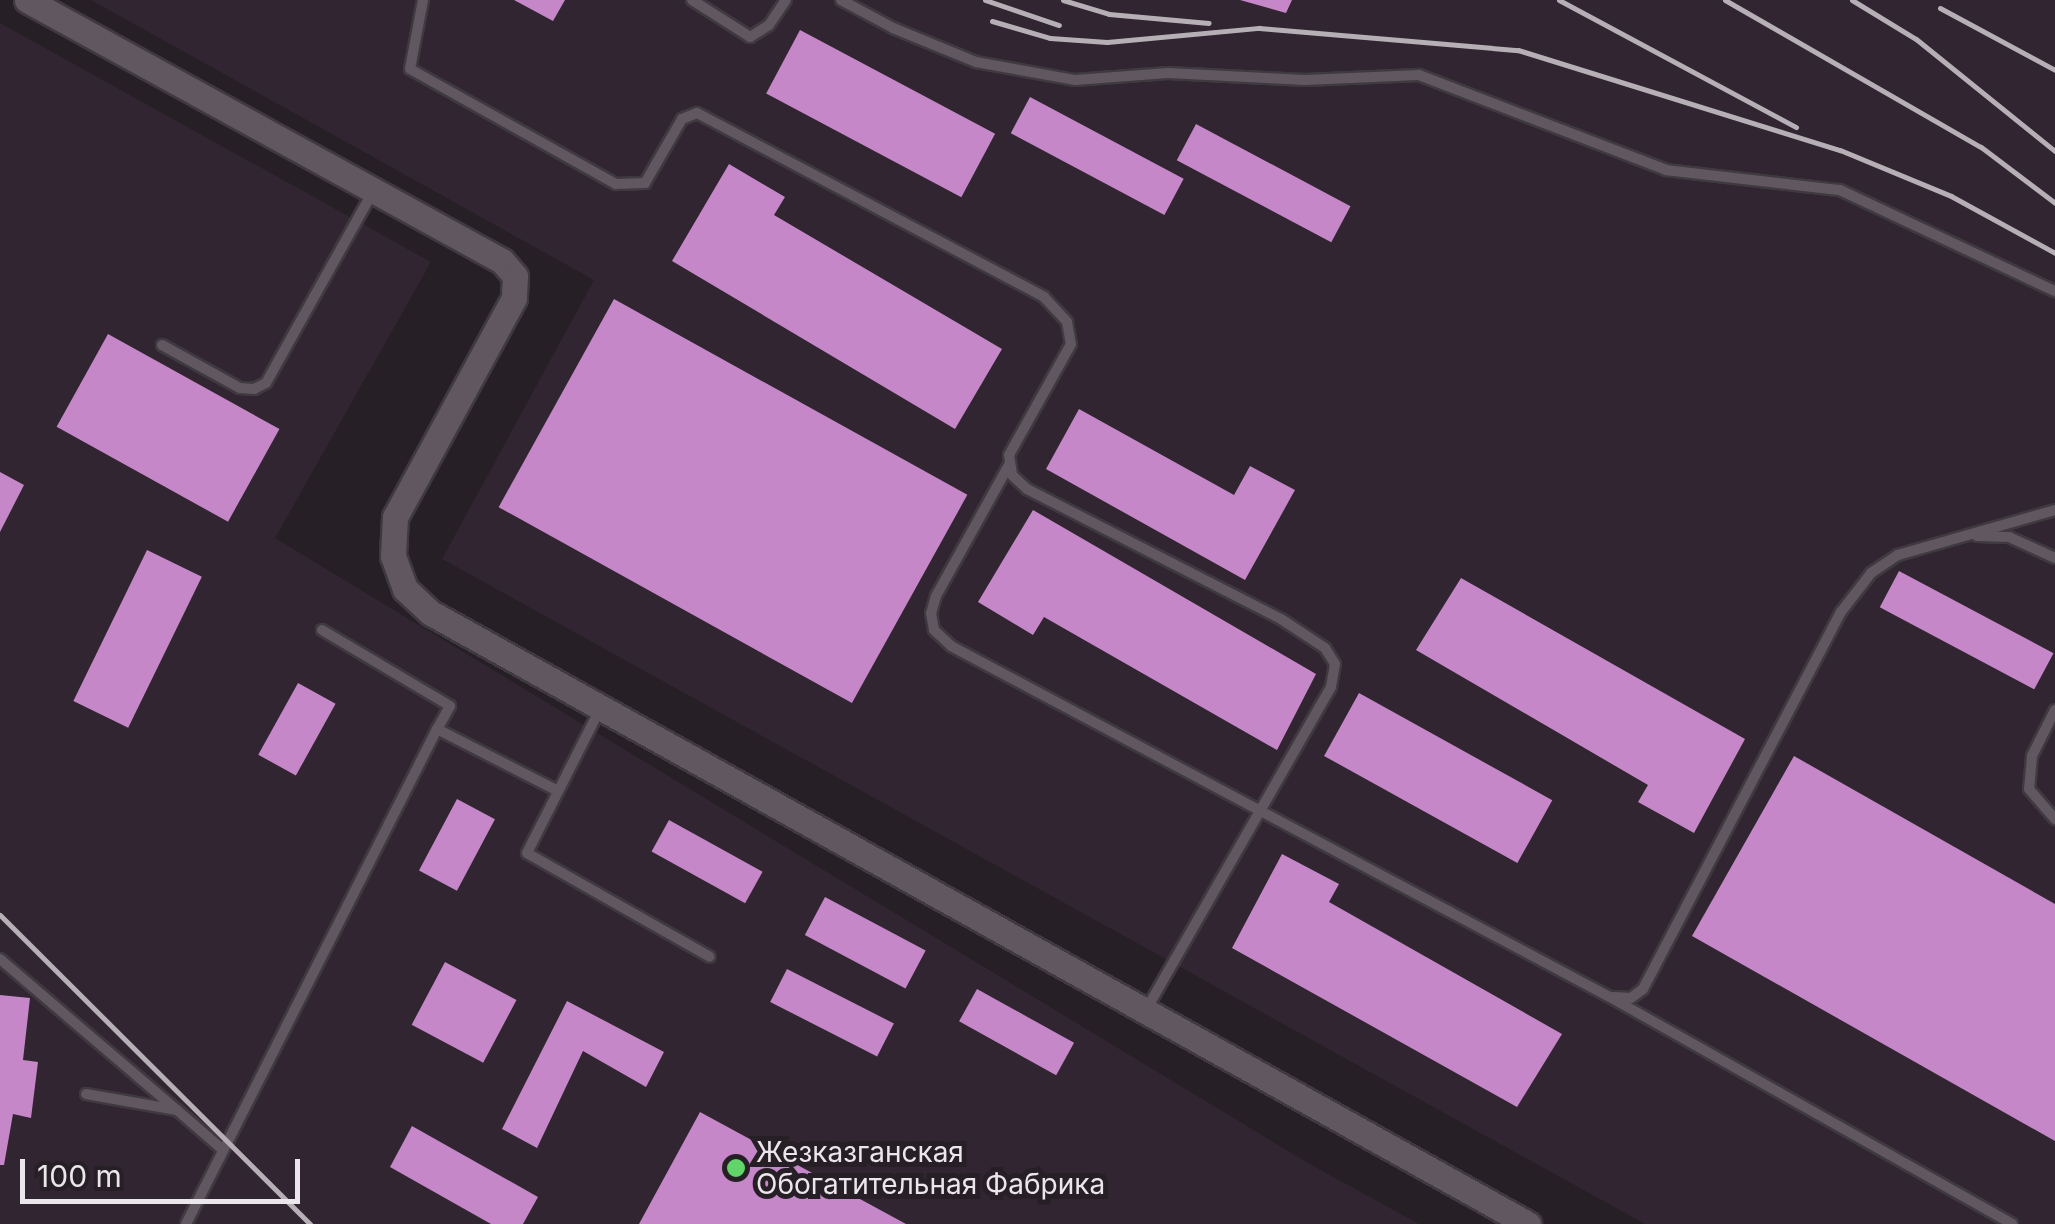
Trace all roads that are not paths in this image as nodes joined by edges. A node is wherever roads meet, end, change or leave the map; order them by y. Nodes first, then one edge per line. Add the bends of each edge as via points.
1 (27, 0) edge
2 (423, 0) edge
3 (692, 0) edge
4 (786, 0) edge
5 (841, 0) edge
6 (374, 190) junction
7 (2055, 291) edge
8 (162, 345) dead end
9 (1010, 462) junction
10 (2055, 510) edge
11 (1966, 536) junction
12 (2055, 558) edge
13 (322, 630) dead end
14 (601, 708) junction
15 (2055, 710) edge
16 (437, 730) junction
17 (558, 791) junction
18 (1260, 810) junction
19 (2055, 818) edge
20 (710, 957) dead end
21 (0, 959) edge
22 (1608, 996) junction
23 (1146, 1011) junction
24 (86, 1094) dead end
25 (177, 1110) junction
26 (223, 1150) junction
27 (186, 1224) edge
28 (1528, 1224) edge
29 (2012, 1224) edge

1 - 6 street
2 - 9 lane via 410,69 616,184 645,183 682,119 698,113 1044,297 1067,322 1071,344
3 - 4 lane via 750,37 770,25
5 - 7 lane via 976,62 1075,80 1419,76 1666,170 1840,190
6 - 8 lane via 266,384 240,388
6 - 14 street via 502,261 516,276 514,298 395,517 394,556 405,589 456,629
9 - 18 lane via 1026,489 1325,648 1335,664 1331,687
9 - 18 lane via 936,596 934,630 967,656
10 - 11 lane
11 - 12 lane via 2009,537
11 - 22 lane via 1898,555 1871,573 1841,612 1643,989 1630,998
13 - 16 lane via 450,706
14 - 17 lane
14 - 23 street
15 - 19 lane via 2032,756 2029,789
16 - 17 lane
16 - 26 lane
17 - 20 lane via 527,852
18 - 22 lane
18 - 23 lane
21 - 25 lane
22 - 29 lane
23 - 28 street
24 - 25 lane
25 - 26 lane
26 - 27 lane

